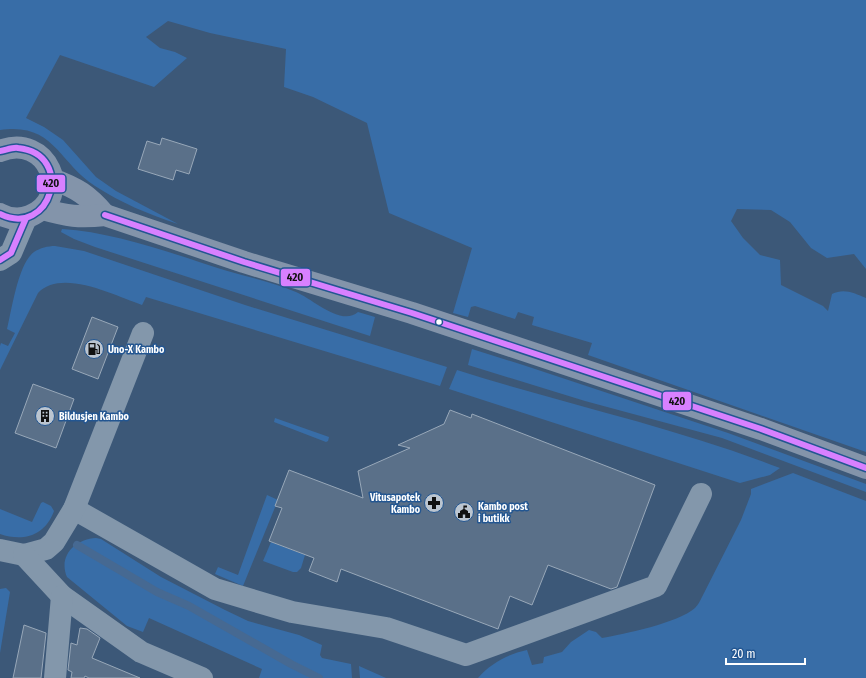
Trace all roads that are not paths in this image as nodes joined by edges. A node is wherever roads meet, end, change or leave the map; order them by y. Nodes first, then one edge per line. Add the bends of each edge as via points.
1 (0, 152) edge
2 (52, 179) junction
3 (34, 213) junction
4 (0, 214) edge
5 (105, 214) junction
6 (0, 260) edge
7 (143, 333) dead end
8 (866, 468) edge
9 (701, 494) dead end
10 (74, 508) junction
11 (0, 550) edge
12 (24, 556) junction
13 (62, 596) junction
14 (55, 678) edge
15 (202, 678) edge

1 - 2 main road via 20,148 38,154 50,170
2 - 3 main road via 49,200
2 - 5 main road via 74,186 91,198
3 - 4 main road via 15,219
3 - 5 main road via 83,218
3 - 6 street via 11,253
5 - 8 main road via 244,262 412,313 731,419
7 - 10 street
9 - 10 street via 656,586 466,655 386,628 292,612 215,589
10 - 12 street via 54,542 46,550
11 - 12 street
12 - 13 street
13 - 14 street
13 - 15 street via 141,652

